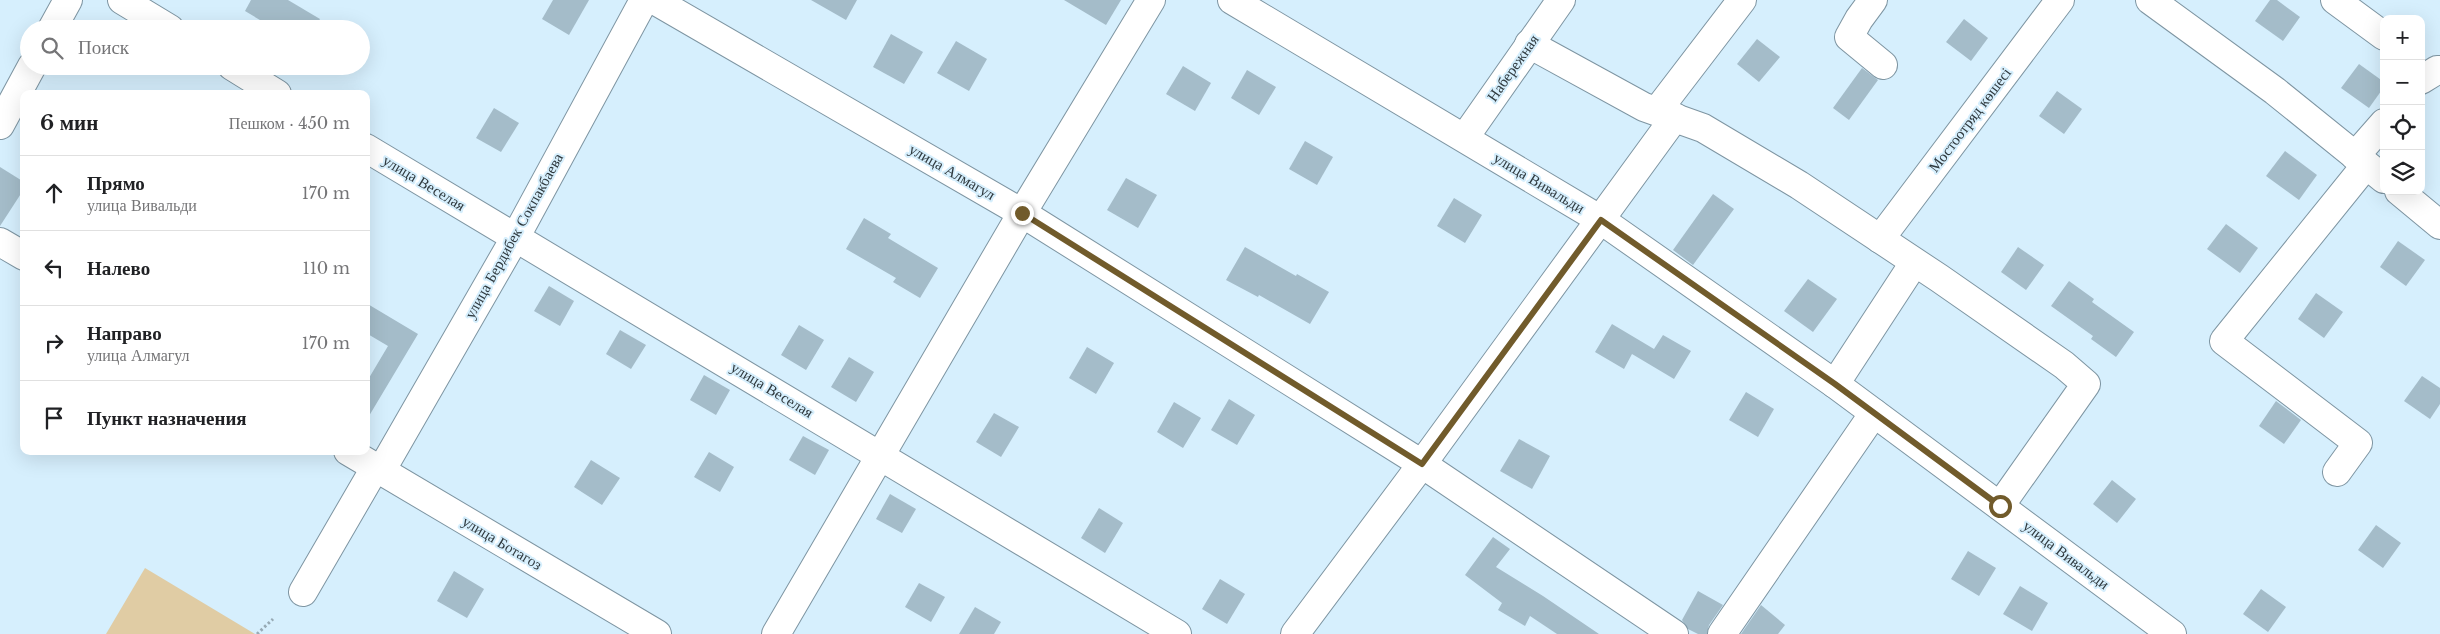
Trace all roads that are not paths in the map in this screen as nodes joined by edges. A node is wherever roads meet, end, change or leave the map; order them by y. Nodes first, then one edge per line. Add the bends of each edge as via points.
1 (68, 0) edge
2 (122, 0) edge
3 (644, 0) edge
4 (654, 0) edge
5 (1151, 0) edge
6 (1232, 0) edge
7 (1561, 0) edge
8 (1742, 0) edge
9 (1873, 0) edge
10 (2060, 0) edge
11 (2150, 0) edge
12 (2336, 0) edge
13 (57, 20) edge
14 (155, 20) edge
15 (2380, 33) edge
16 (1529, 44) junction
17 (1883, 65) dead end
18 (27, 75) edge
19 (246, 75) edge
20 (271, 90) edge
21 (1666, 114) junction
22 (0, 125) edge
23 (2380, 134) edge
24 (1465, 138) junction
25 (370, 150) edge
26 (2368, 167) edge
27 (2403, 195) edge
28 (1022, 213) junction
29 (1601, 220) junction
30 (2440, 225) edge
31 (515, 238) junction
32 (1880, 240) junction
33 (0, 242) edge
34 (20, 254) edge
35 (1914, 263) junction
36 (1835, 384) junction
37 (1874, 413) junction
38 (355, 455) edge
39 (880, 455) junction
40 (1422, 464) junction
41 (378, 469) junction
42 (2337, 472) dead end
43 (2000, 506) junction
44 (303, 592) dead end
45 (652, 633) edge
46 (776, 634) edge
47 (1177, 634) edge
48 (1295, 634) edge
49 (1674, 634) edge
50 (1722, 634) edge
51 (2172, 634) edge

1 - 13 street
2 - 14 street
3 - 31 street, улица Бердибек Сокпакбаева
4 - 28 street, улица Алмагул
5 - 28 street
6 - 24 street, улица Вивальди
7 - 16 street, Набережная
8 - 21 street
9 - 17 street via 1849,37
10 - 32 street, Мостоотряд көшесі
11 - 26 street via 2275,91
12 - 15 street
16 - 21 street via 1644,107
16 - 24 street, Набережная
18 - 22 street
19 - 20 street
21 - 29 street
21 - 32 street via 1703,128
23 - 26 street
24 - 29 street, улица Вивальди
25 - 31 street, улица Веселая
26 - 42 street via 2224,341 2358,443
27 - 30 street
28 - 39 street
28 - 40 street, улица Алмагул
29 - 36 street, улица Вивальди
29 - 40 street
31 - 39 street, улица Веселая
31 - 41 street, улица Бердибек Сокпакбаева
32 - 35 street
33 - 34 street
35 - 36 street
35 - 43 street via 2064,365 2086,384
36 - 37 street, улица Вивальди
37 - 43 street, улица Вивальди
37 - 50 street
38 - 41 street, улица Ботагоз
39 - 46 street
39 - 47 street, улица Веселая
40 - 48 street
40 - 49 street, улица Алмагул
41 - 44 street, улица Бердибек Сокпакбаева
41 - 45 street, улица Ботагоз
43 - 51 street, улица Вивальди

